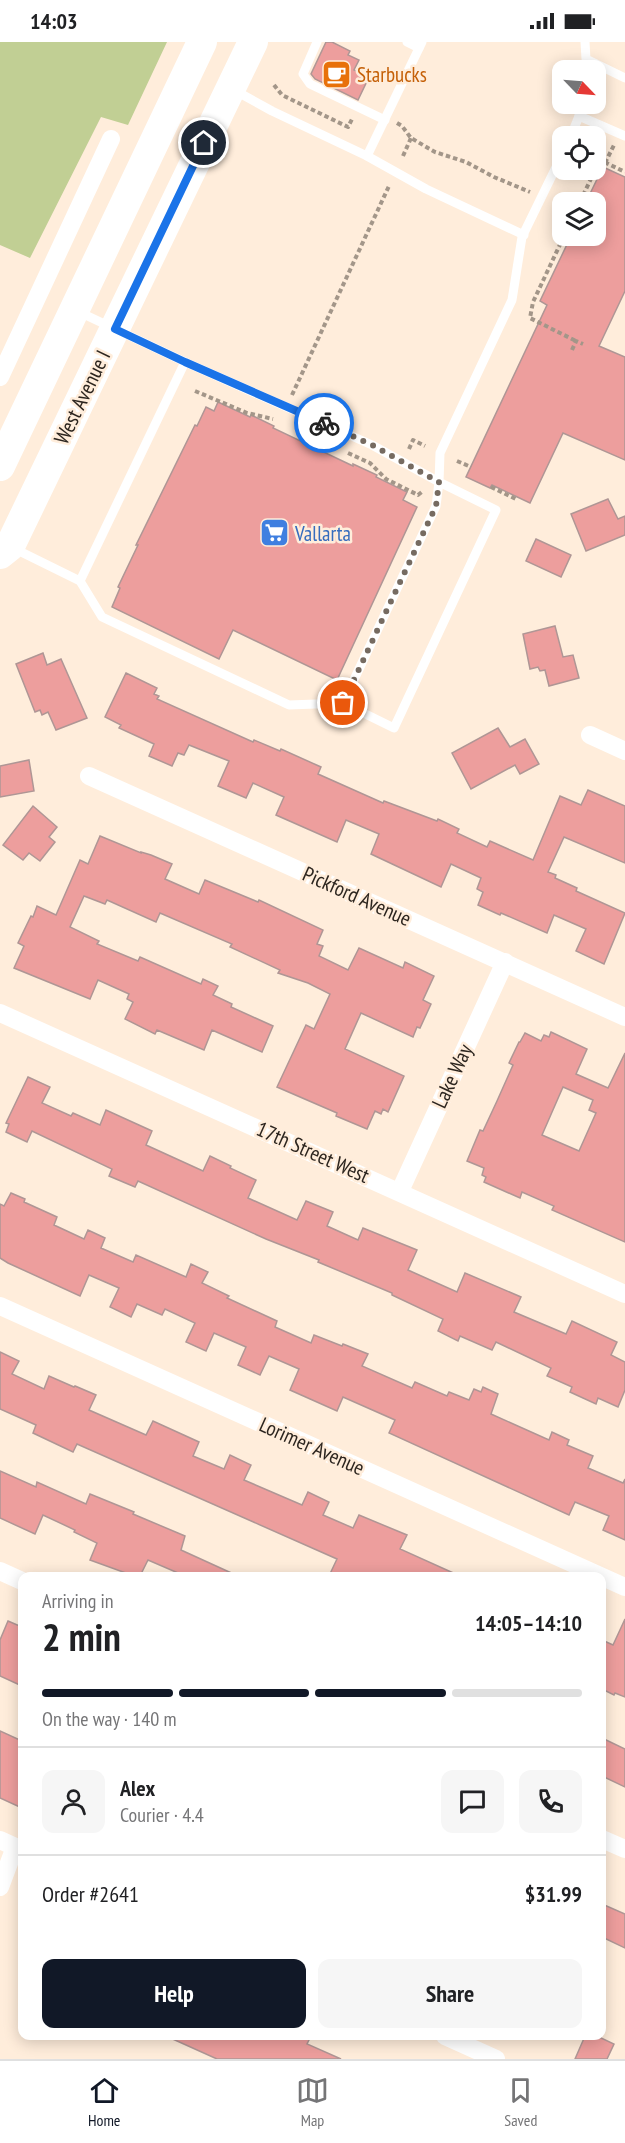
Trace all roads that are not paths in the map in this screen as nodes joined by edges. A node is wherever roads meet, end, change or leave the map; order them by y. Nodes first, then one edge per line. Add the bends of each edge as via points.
1 (202, 42) edge
2 (253, 42) edge
3 (317, 42) edge
4 (407, 42) edge
5 (585, 42) edge
6 (421, 45) edge
7 (586, 59) joint
8 (625, 78) edge
9 (231, 88) junction
10 (579, 116) joint
11 (385, 119) junction
12 (574, 126) edge
13 (625, 136) edge
14 (111, 139) dead end
15 (367, 156) junction
16 (552, 176) edge
17 (524, 235) junction
18 (75, 310) junction
19 (115, 329) junction
20 (185, 362) junction
21 (0, 377) edge
22 (0, 466) edge
23 (439, 482) junction
24 (3, 548) edge
25 (80, 581) junction
26 (343, 703) junction
27 (590, 735) dead end
28 (625, 751) edge
29 (89, 776) dead end
30 (505, 962) junction
31 (0, 1013) edge
32 (625, 1017) edge
33 (400, 1191) junction
34 (625, 1293) edge
35 (0, 1306) edge
36 (0, 1571) edge
37 (592, 1572) edge
38 (606, 1578) edge
39 (18, 1579) edge
40 (625, 1587) edge
41 (606, 1841) edge
42 (13, 1846) edge
43 (625, 1849) edge
44 (0, 1887) edge
45 (454, 2040) edge
46 (496, 2059) edge

1 - 18 main road, West Avenue I
2 - 9 main road, West Avenue I
3 - 11 lane via 303,74 310,84
4 - 6 lane
5 - 7 lane
6 - 11 lane
7 - 8 lane
9 - 15 lane
9 - 19 main road, West Avenue I
10 - 12 lane
10 - 13 lane
11 - 15 lane
14 - 21 street
15 - 17 lane
16 - 17 lane
17 - 23 lane via 512,300 440,453
18 - 19 lane
18 - 22 main road, West Avenue I
19 - 20 lane
19 - 24 main road, West Avenue I
20 - 23 lane via 372,445
20 - 25 lane
23 - 26 lane via 436,506
23 - 26 lane via 496,510 394,728
24 - 25 lane
25 - 26 lane via 102,617 289,705
27 - 28 street
29 - 30 street, Pickford Avenue
30 - 32 street, Pickford Avenue
30 - 33 street, Lake Way
31 - 33 street, 17th Street West
33 - 34 street, 17th Street West
35 - 37 street, Lorimer Avenue
36 - 39 street
38 - 40 street, Lorimer Avenue
41 - 43 street
42 - 44 street
45 - 46 street

